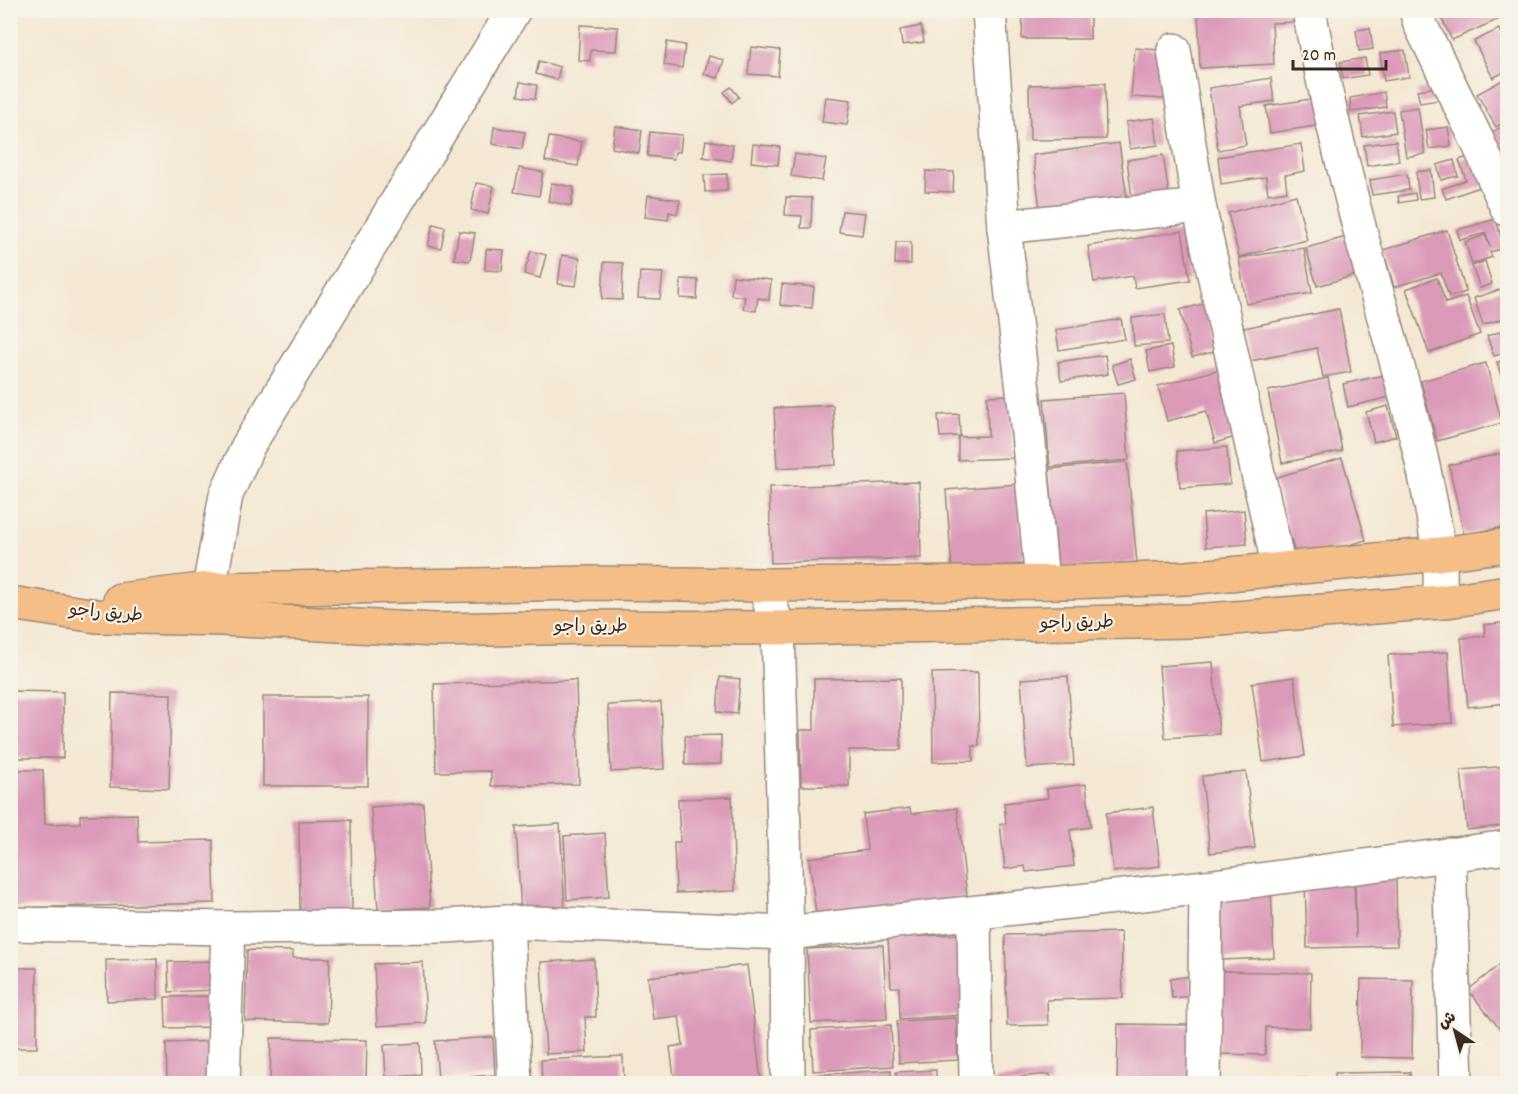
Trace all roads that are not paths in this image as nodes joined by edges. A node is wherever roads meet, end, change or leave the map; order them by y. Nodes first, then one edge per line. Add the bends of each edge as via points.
1 (514, 10) edge
2 (989, 10) edge
3 (1309, 10) edge
4 (1416, 10) edge
5 (1174, 50) dead end
6 (1198, 206) junction
7 (1508, 210) edge
8 (1004, 227) junction
9 (1508, 544) edge
10 (1439, 554) junction
11 (1278, 569) junction
12 (1042, 582) junction
13 (764, 585) junction
14 (209, 589) junction
15 (1508, 592) edge
16 (1440, 602) junction
17 (10, 603) edge
18 (52, 608) junction
19 (778, 628) junction
20 (1508, 847) edge
21 (1449, 854) junction
22 (1206, 887) junction
23 (974, 913) junction
24 (507, 922) junction
25 (10, 924) edge
26 (228, 928) junction
27 (787, 933) junction
28 (223, 1083) edge
29 (515, 1083) edge
30 (788, 1083) edge
31 (976, 1083) edge
32 (1204, 1083) edge
33 (1456, 1083) edge

1 - 14 street via 248,446 226,495
2 - 8 street
3 - 10 street via 1361,235 1422,462
4 - 7 street
5 - 6 street
6 - 8 street
6 - 11 street
8 - 12 street
9 - 10 main road, طريق راجو
10 - 11 main road, طريق راجو
10 - 16 street
11 - 12 main road, طريق راجو via 1187,578
12 - 13 main road, طريق راجو
13 - 14 main road, طريق راجو via 591,583
13 - 19 street
14 - 18 main road, طريق راجو
15 - 16 main road, طريق راجو
16 - 19 main road, طريق راجو via 1183,622
17 - 18 main road
18 - 19 main road, طريق راجو via 97,616 435,630
19 - 27 street
20 - 21 street
21 - 22 street
21 - 33 street
22 - 23 street
22 - 32 street
23 - 27 street
23 - 31 street
24 - 26 street
24 - 27 street
24 - 29 street
25 - 26 street
26 - 28 street
27 - 30 street

